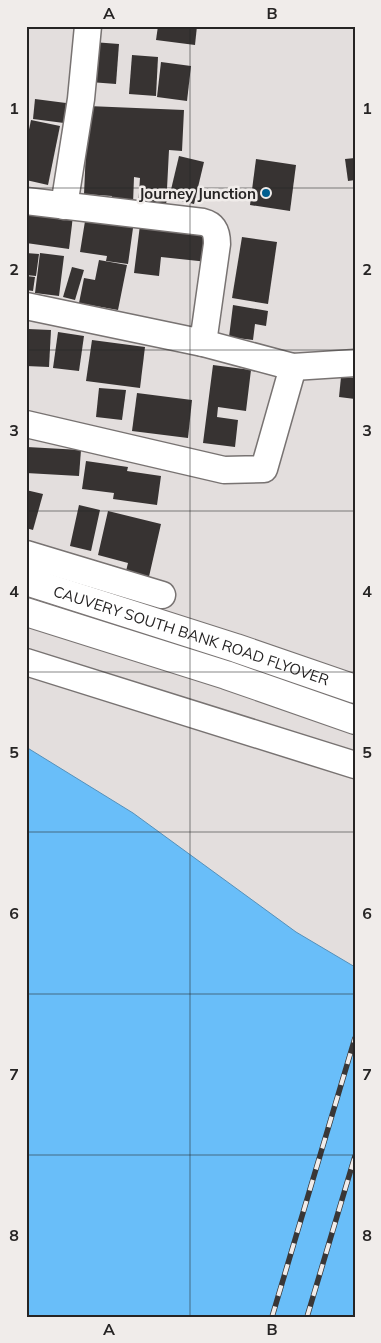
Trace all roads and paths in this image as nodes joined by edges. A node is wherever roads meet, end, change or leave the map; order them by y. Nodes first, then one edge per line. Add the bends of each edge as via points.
1 (88, 26) edge
2 (26, 201) edge
3 (64, 206) junction
4 (26, 306) edge
5 (203, 343) junction
6 (355, 363) edge
7 (292, 366) junction
8 (26, 424) edge
9 (26, 554) edge
10 (26, 581) edge
11 (162, 595) dead end
12 (26, 612) edge
13 (26, 662) edge
14 (355, 689) edge
15 (355, 720) edge
16 (355, 765) edge

1 - 3 street via 81,99
2 - 3 street
3 - 5 street via 203,222 212,226 217,244
4 - 5 street
5 - 7 street
6 - 7 street
7 - 8 street via 264,469 224,470
9 - 11 street
10 - 14 main road, CAUVERY SOUTH BANK ROAD FLYOVER
12 - 15 main road, CAUVERY SOUTH BANK ROAD FLYOVER via 226,675
13 - 16 street

